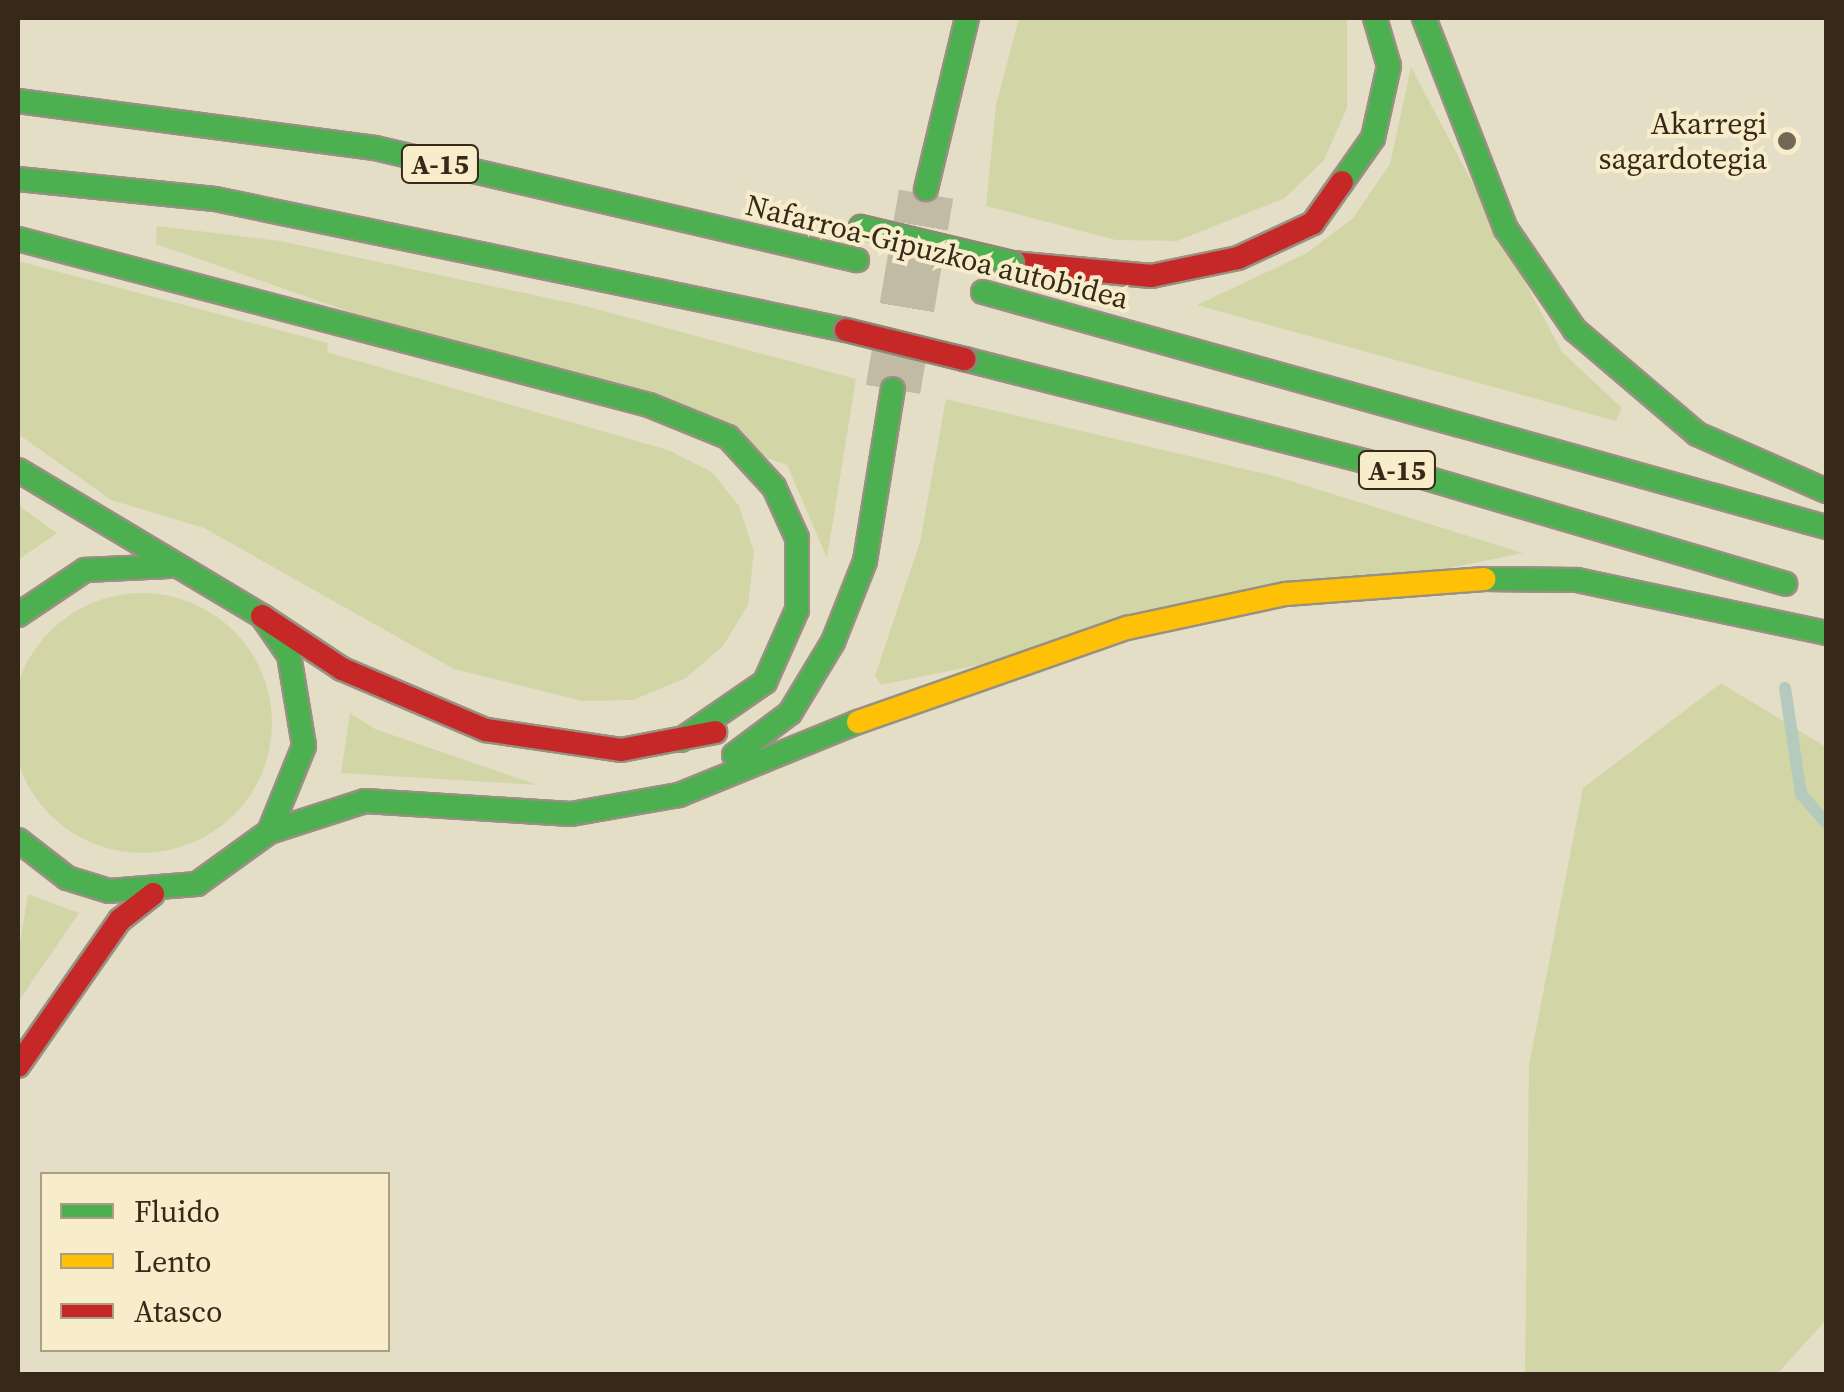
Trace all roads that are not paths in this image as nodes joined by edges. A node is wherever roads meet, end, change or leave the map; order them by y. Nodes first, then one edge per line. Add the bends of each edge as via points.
1 (967, 18) edge
2 (1376, 18) edge
3 (1424, 18) edge
4 (18, 100) edge
5 (262, 132) junction
6 (504, 150) dead end
7 (18, 179) edge
8 (926, 189) tunnel mouth
9 (852, 224) dead end
10 (18, 239) edge
11 (866, 263) dead end
12 (974, 290) dead end
13 (893, 389) tunnel mouth
14 (18, 470) edge
15 (1826, 491) edge
16 (1826, 528) edge
17 (177, 566) junction
18 (1808, 591) dead end
19 (18, 615) edge
20 (262, 616) junction
21 (1826, 632) edge
22 (790, 713) junction
23 (681, 740) junction
24 (679, 795) junction
25 (270, 832) junction
26 (18, 840) edge
27 (152, 894) junction
28 (18, 1066) edge

1 - 8 main road
2 - 9 main road, bridge via 1389,66 1373,138 1313,223 1238,258 1151,276 1012,263
3 - 15 main road via 1506,229 1575,330 1697,434
4 - 5 main road, Nafarroa-Gipuzkoa autobidea / A-15
5 - 6 main road via 337,119
5 - 11 main road, Nafarroa-Gipuzkoa autobidea / A-15 via 376,148
7 - 18 main road, A-15, bridge via 216,200 846,330 1392,468
10 - 23 main road via 649,405 728,437 774,488 797,538 796,610 764,682
12 - 16 main road, Nafarroa-Gipuzkoa autobidea / A-15
13 - 22 main road via 865,561
14 - 17 main road
17 - 19 main road via 85,570
17 - 20 main road via 223,585
20 - 23 main road via 342,669 486,730 621,750
20 - 25 main road via 303,699 304,746
21 - 24 main road via 1576,580 1430,578 1286,594 1128,628 960,680
22 - 23 main road
22 - 24 main road
24 - 25 main road via 570,814 365,801
25 - 27 main road via 197,884
26 - 27 main road via 68,878
27 - 28 main road via 120,920

